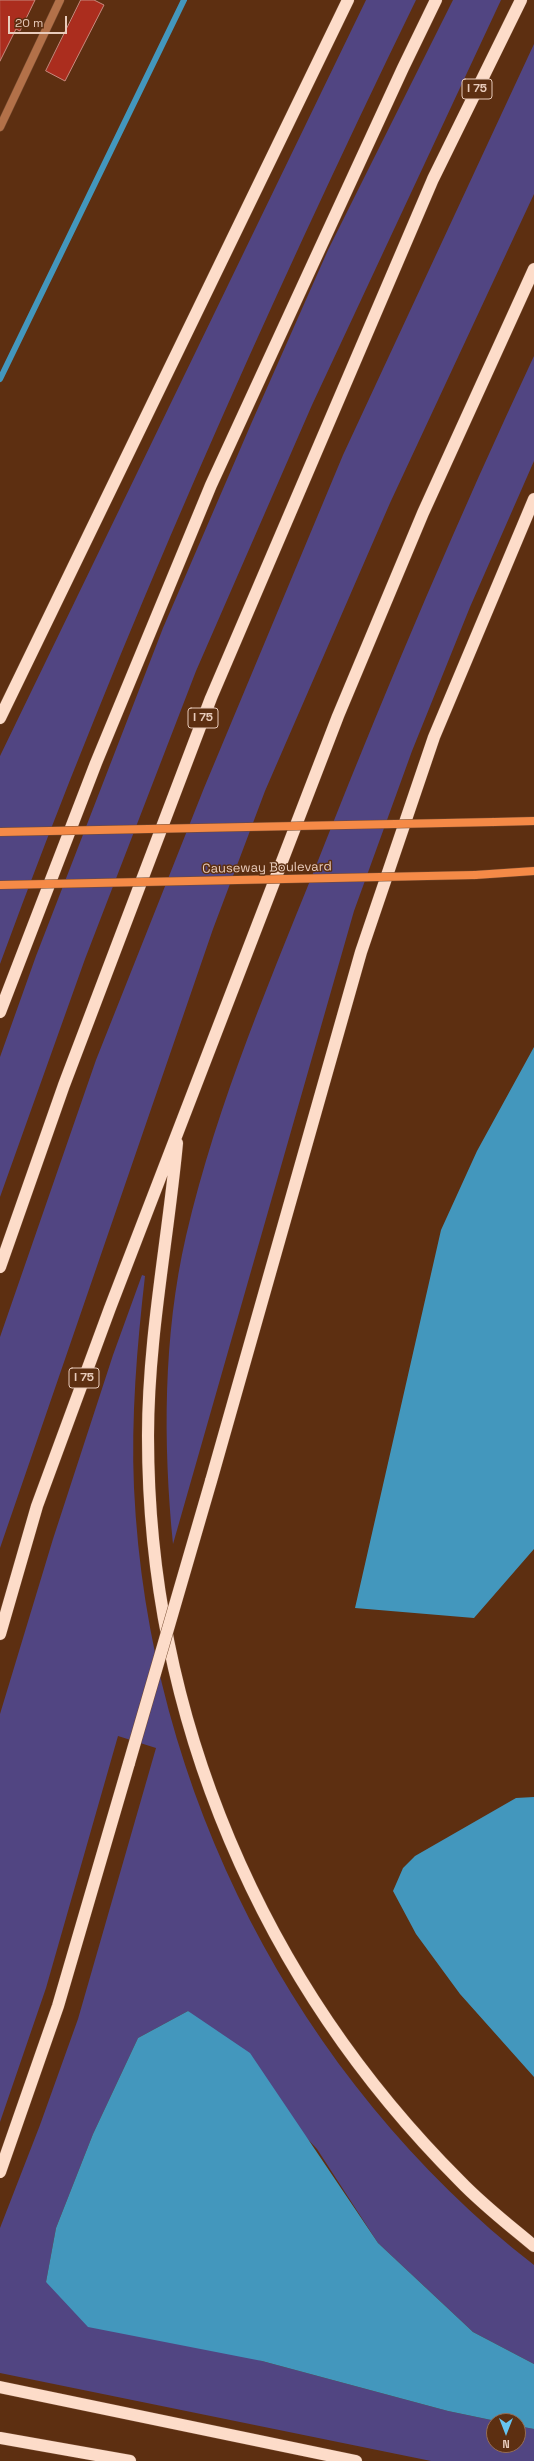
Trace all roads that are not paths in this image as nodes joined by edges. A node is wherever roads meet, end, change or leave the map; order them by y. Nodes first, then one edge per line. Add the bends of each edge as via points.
1 (60, 0) edge
2 (348, 0) edge
3 (436, 0) edge
4 (521, 0) edge
5 (0, 127) edge
6 (534, 270) edge
7 (534, 499) edge
8 (0, 718) edge
9 (534, 821) edge
10 (0, 832) edge
11 (534, 871) edge
12 (0, 885) edge
13 (0, 1012) edge
14 (179, 1126) junction
15 (0, 1268) edge
16 (0, 1634) edge
17 (0, 2172) edge
18 (534, 2246) edge
19 (3, 2387) edge
20 (0, 2438) edge
21 (130, 2461) edge
22 (356, 2461) edge

1 - 5 street
2 - 8 highway
3 - 13 highway via 211,485 96,763
4 - 15 highway, I 75 via 433,179 211,698 64,1085
6 - 14 highway, I 75 via 423,513 342,709
7 - 17 highway, bridge via 434,737 361,952 58,2006
9 - 10 main road, bridge
11 - 12 main road, Causeway Boulevard, bridge via 475,875
14 - 16 highway, I 75 via 37,1506
14 - 18 highway via 153,1338 148,1479 152,1531 176,1678 194,1745 244,1874 274,1935 345,2046 382,2094 461,2183
19 - 22 highway
20 - 21 highway

